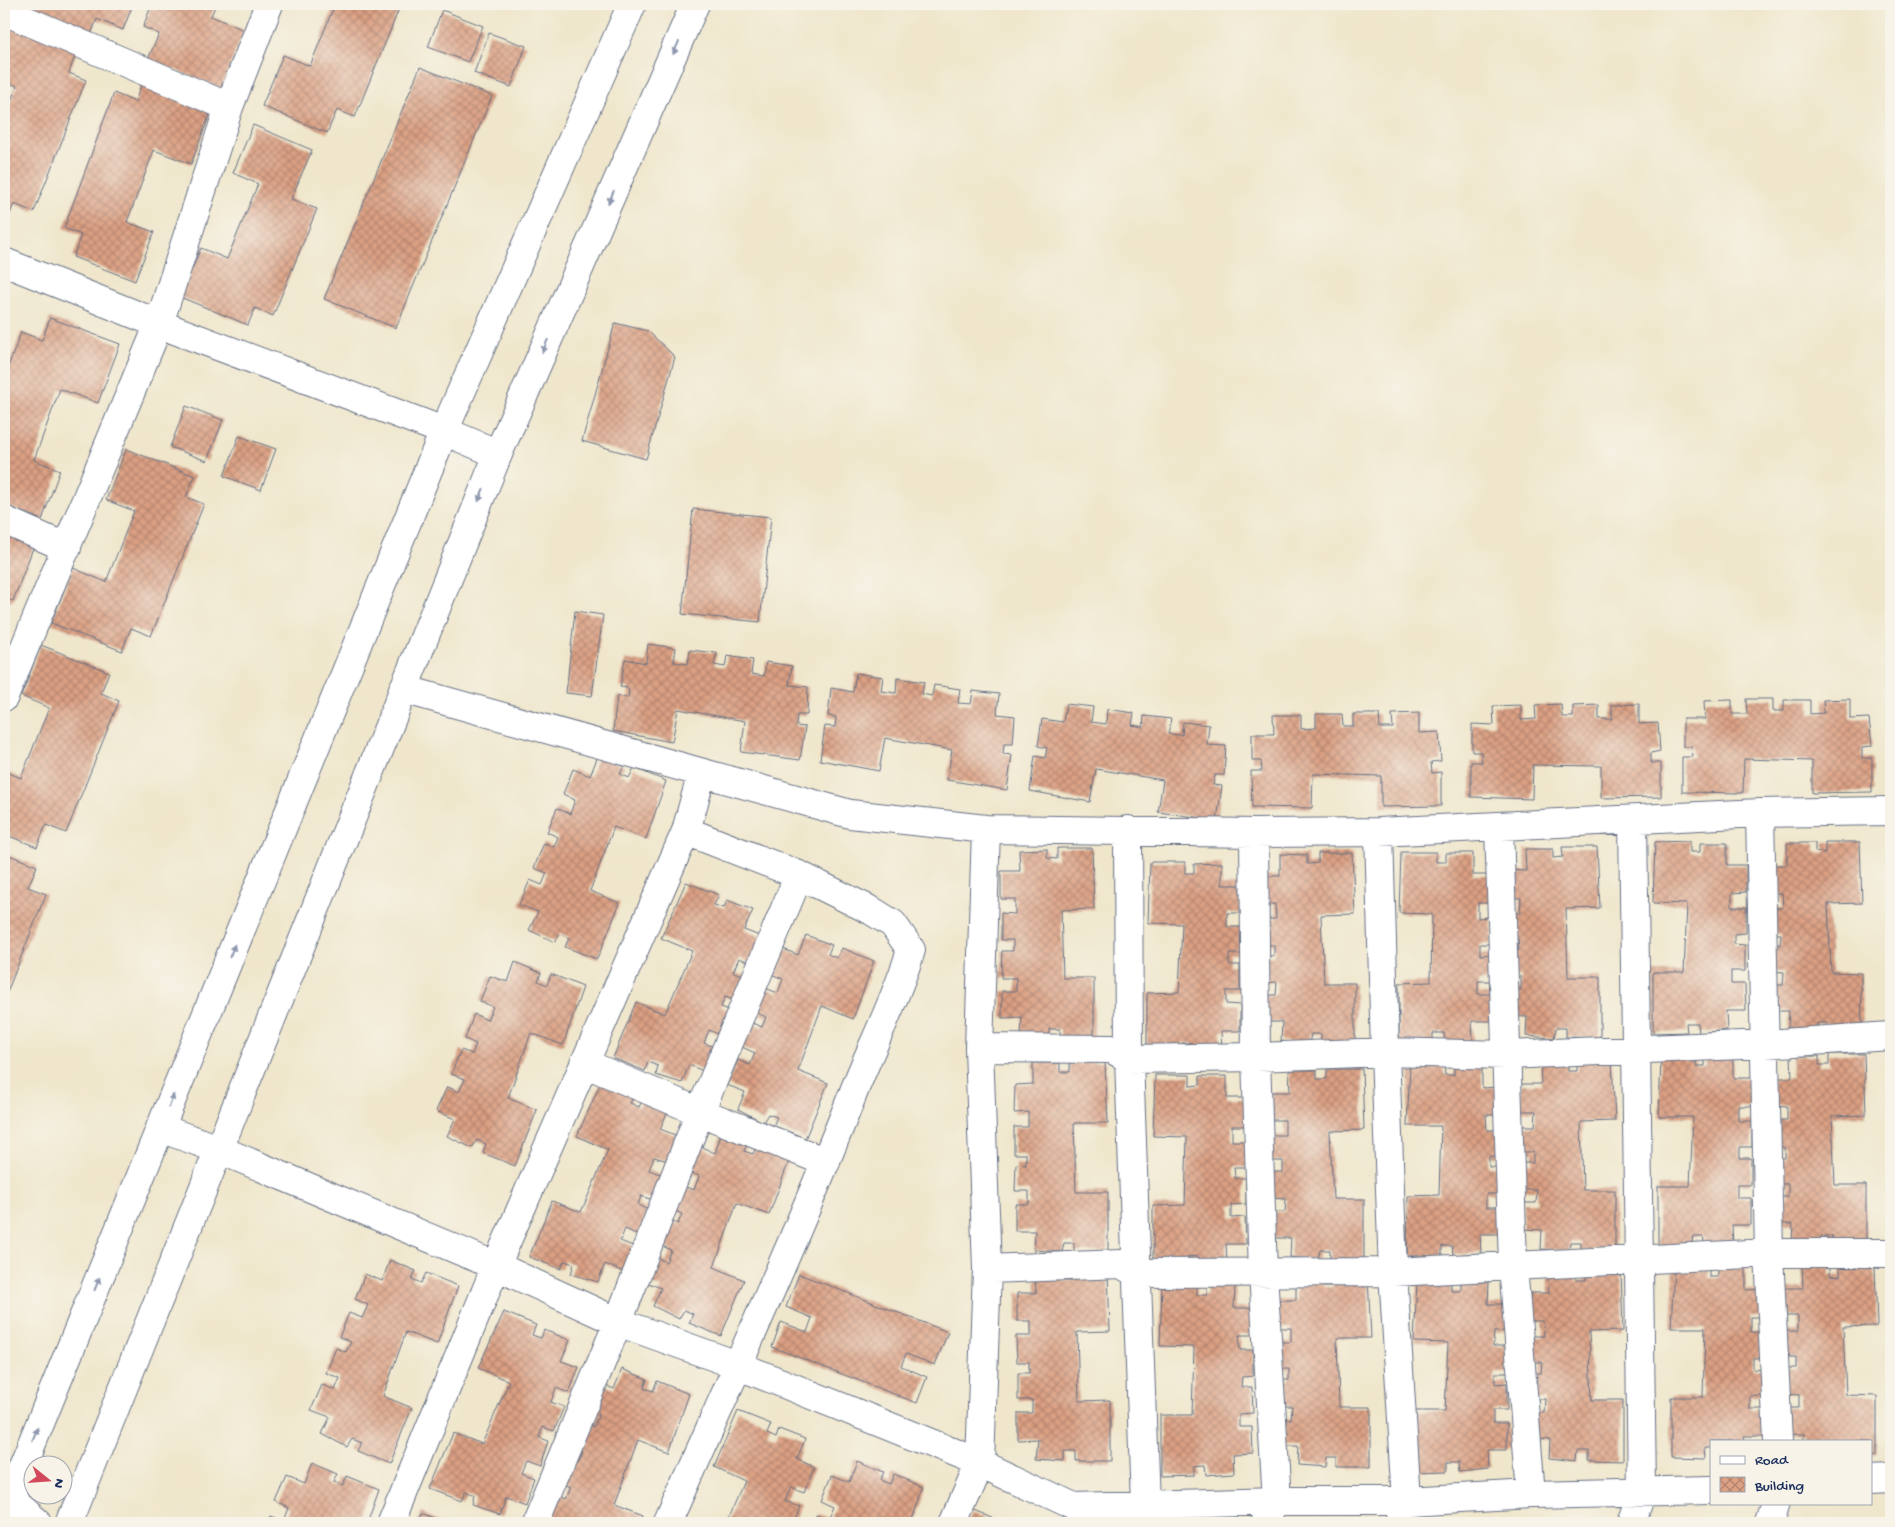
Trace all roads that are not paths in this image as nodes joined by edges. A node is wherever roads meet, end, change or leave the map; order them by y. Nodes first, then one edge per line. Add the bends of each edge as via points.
1 (269, 4) edge
2 (632, 4) edge
3 (695, 4) edge
4 (4, 11) edge
5 (230, 107) junction
6 (4, 262) edge
7 (159, 324) junction
8 (444, 431) junction
9 (498, 454) junction
10 (4, 520) edge
11 (67, 548) junction
12 (403, 689) junction
13 (4, 697) edge
14 (702, 773) junction
15 (1891, 812) edge
16 (1760, 813) junction
17 (1633, 820) junction
18 (1499, 827) junction
19 (1891, 827) edge
20 (986, 829) junction
21 (1128, 830) junction
22 (686, 831) junction
23 (1380, 832) junction
24 (1254, 833) junction
25 (800, 875) junction
26 (1891, 1036) edge
27 (1765, 1044) junction
28 (980, 1048) junction
29 (1636, 1049) junction
30 (1385, 1052) junction
31 (1506, 1055) junction
32 (1256, 1057) junction
33 (1128, 1059) junction
34 (584, 1063) junction
35 (700, 1112) junction
36 (160, 1128) junction
37 (218, 1149) junction
38 (826, 1162) junction
39 (1770, 1253) junction
40 (1891, 1253) edge
41 (1639, 1259) junction
42 (1513, 1265) junction
43 (496, 1266) junction
44 (987, 1269) junction
45 (1394, 1272) junction
46 (1136, 1273) junction
47 (1263, 1273) junction
48 (618, 1322) junction
49 (737, 1365) junction
50 (1778, 1440) edge
51 (980, 1463) junction
52 (1891, 1479) edge
53 (1872, 1480) edge
54 (1710, 1490) edge
55 (1642, 1492) junction
56 (1531, 1494) junction
57 (6, 1501) edge
58 (1145, 1504) junction
59 (1776, 1504) edge
60 (1271, 1512) edge
61 (1403, 1512) edge
62 (1071, 1515) edge
63 (38, 1523) edge
64 (69, 1523) edge
65 (391, 1523) edge
66 (535, 1523) edge
67 (668, 1523) edge
68 (954, 1523) edge
69 (1631, 1523) edge
70 (1770, 1523) edge

1 - 5 street
2 - 8 street
3 -> 9 street
4 - 5 street
5 - 7 street
6 - 7 street
7 - 8 street
7 - 11 street
8 - 9 street
36 -> 8 street
9 -> 12 street
10 - 11 street
11 - 13 street
12 - 14 street
12 - 37 street
14 - 20 street via 850,814
14 - 22 street
15 - 16 street
15 - 19 street
16 - 17 street
16 - 27 street
17 - 18 street
17 - 29 street
18 - 23 street
18 - 31 street
20 - 21 street
20 - 28 street
21 - 24 street
21 - 33 street
22 - 25 street
22 - 34 street
23 - 24 street
23 - 30 street
24 - 32 street
25 - 35 street
25 - 38 street via 893,924 912,950
26 - 27 street
27 - 29 street
27 - 39 street
28 - 33 street via 1112,1049
28 - 44 street
29 - 31 street
29 - 41 street
30 - 31 street
30 - 32 street
30 - 45 street
31 - 42 street
32 - 33 street
32 - 47 street
33 - 46 street
34 - 35 street
34 - 43 street
35 - 38 street
35 - 48 street
36 - 37 street
57 -> 36 street
37 - 43 street
37 - 64 street
38 - 49 street
39 - 40 street
39 - 41 street
39 - 50 street
41 - 42 street
41 - 55 street
42 - 45 street
42 - 56 street
43 - 48 street
43 - 65 street
44 - 46 street via 1121,1264
44 - 51 street
45 - 47 street
45 - 61 street
46 - 47 street
46 - 58 street
47 - 60 street
48 - 49 street
48 - 66 street
49 - 51 street
49 - 67 street
51 - 62 street
51 - 68 street
52 - 53 street
54 - 55 street
55 - 56 street
55 - 69 street
56 - 61 street
57 - 63 street
58 - 60 street
58 - 62 street
59 - 70 street
60 - 61 street

